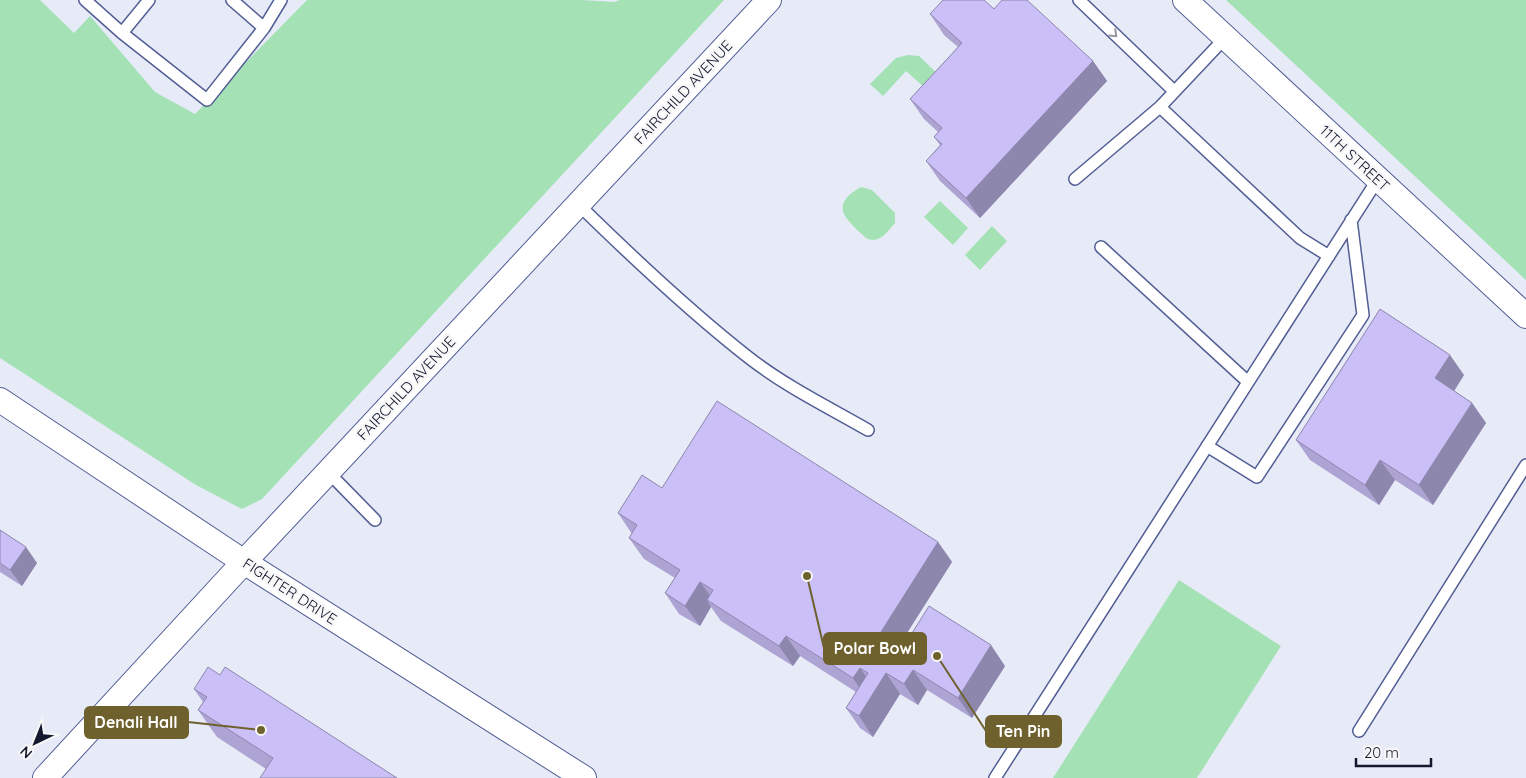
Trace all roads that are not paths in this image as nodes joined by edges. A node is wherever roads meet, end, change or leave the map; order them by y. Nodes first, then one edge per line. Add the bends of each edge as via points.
1 (85, 0) edge
2 (148, 0) edge
3 (232, 0) edge
4 (281, 0) edge
5 (769, 0) edge
6 (1079, 0) edge
7 (1184, 0) edge
8 (264, 28) junction
9 (122, 33) junction
10 (1225, 38) junction
11 (1174, 91) junction
12 (1160, 107) junction
13 (1075, 179) dead end
14 (1378, 179) junction
15 (578, 204) junction
16 (1351, 220) junction
17 (1101, 247) dead end
18 (1329, 256) junction
19 (1526, 316) edge
20 (1248, 382) junction
21 (0, 400) edge
22 (868, 430) dead end
23 (1207, 446) junction
24 (1526, 465) edge
25 (328, 472) junction
26 (375, 520) dead end
27 (244, 562) junction
28 (1359, 731) dead end
29 (46, 778) edge
30 (584, 778) edge
31 (994, 778) edge

1 - 9 lane
2 - 9 lane
3 - 8 lane
4 - 8 lane
5 - 15 street, FAIRCHILD AVENUE
6 -> 11 lane
7 - 10 street, 11TH STREET
8 - 9 lane via 207,100
10 - 11 lane
10 - 14 street, 11TH STREET
11 - 12 lane
12 - 13 lane
12 - 18 lane via 1300,238
14 - 16 lane
14 - 19 street, 11TH STREET
15 - 22 lane via 637,262 749,357 794,388
15 - 25 street, FAIRCHILD AVENUE
16 - 18 lane
16 - 23 lane via 1363,315 1257,477
17 - 20 lane
18 - 20 lane
20 - 23 lane
21 - 27 street, FIGHTER DRIVE
23 - 31 lane
24 - 28 lane
25 - 26 lane
25 - 27 street, FAIRCHILD AVENUE
27 - 29 street, FAIRCHILD AVENUE
27 - 30 street, FIGHTER DRIVE

